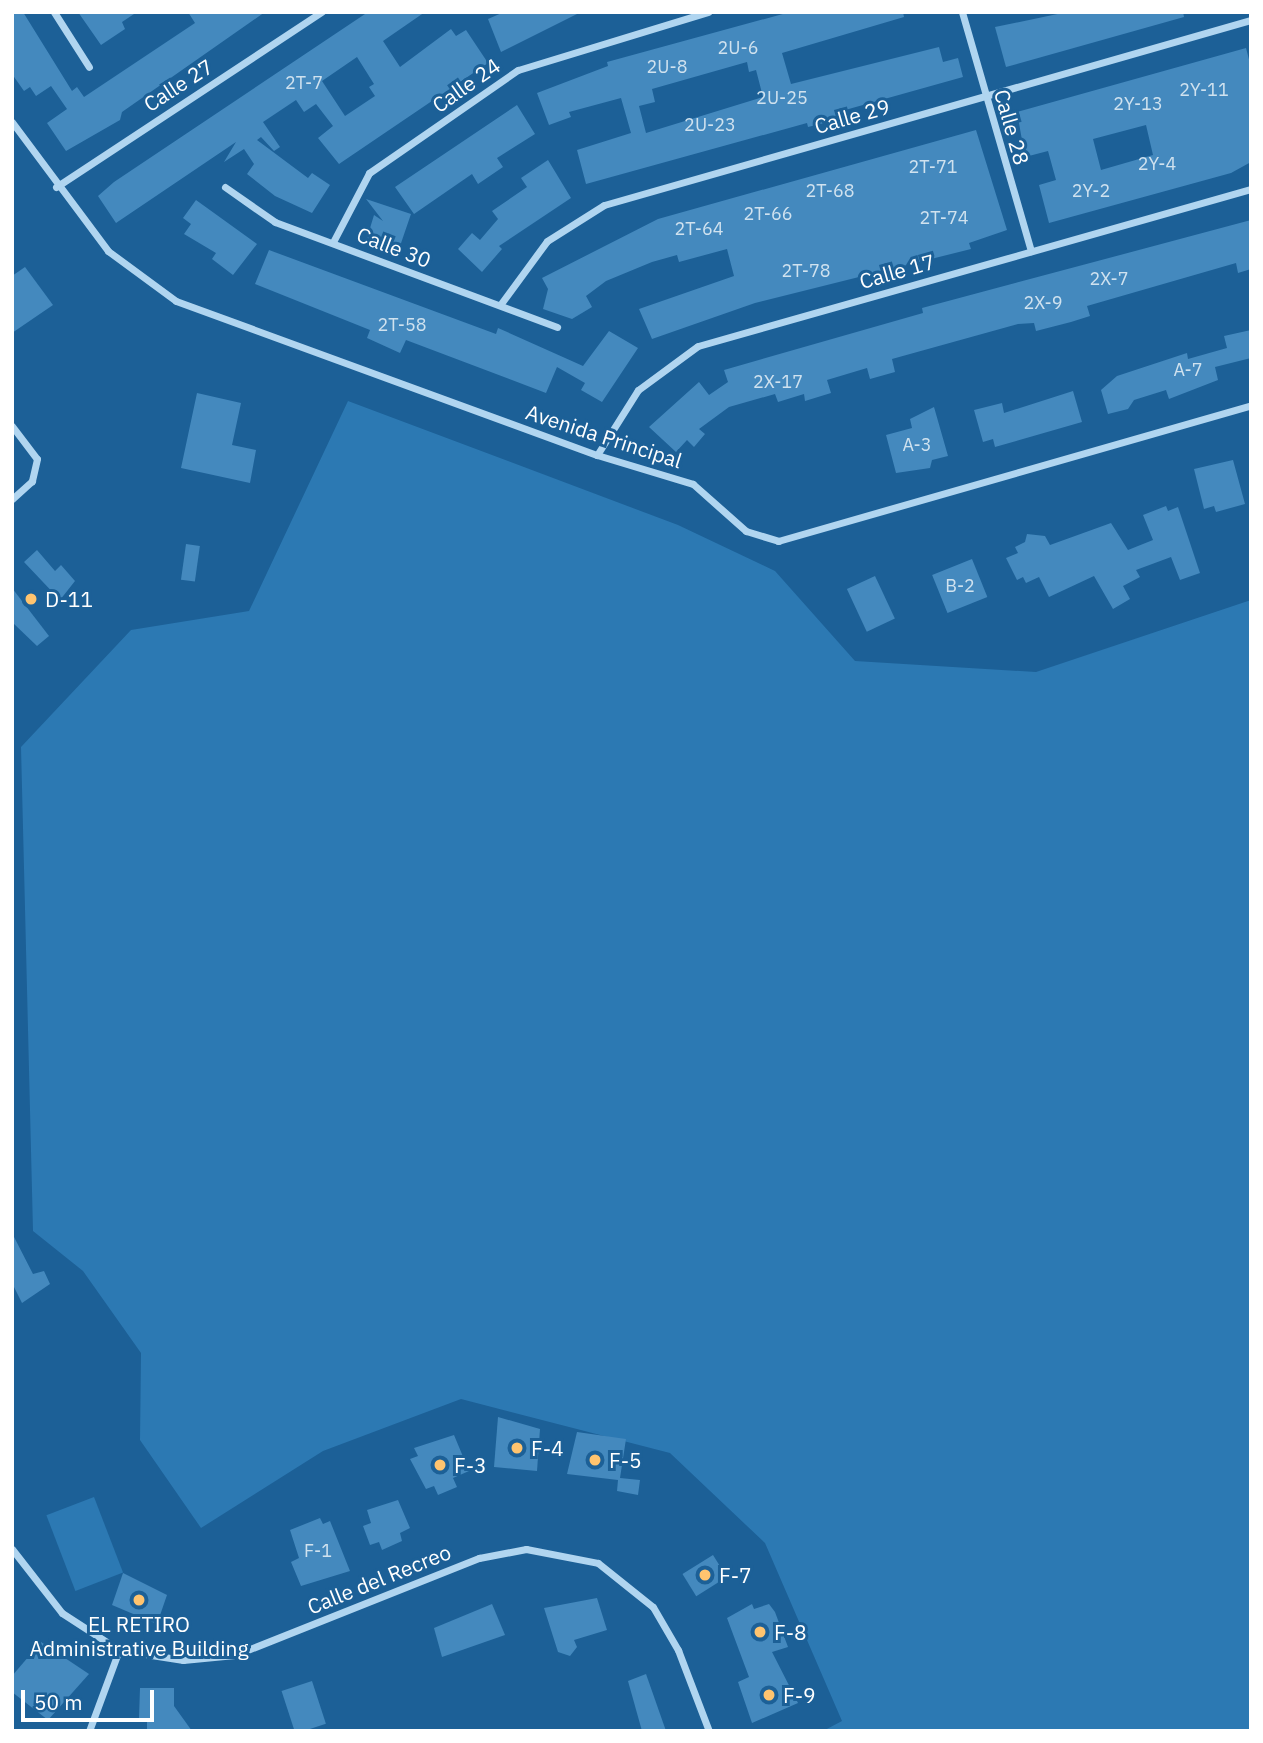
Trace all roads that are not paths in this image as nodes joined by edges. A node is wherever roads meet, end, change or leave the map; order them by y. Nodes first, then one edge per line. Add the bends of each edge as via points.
1 (54, 12) edge
2 (321, 12) edge
3 (708, 12) edge
4 (962, 12) edge
5 (1251, 20) edge
6 (89, 68) dead end
7 (985, 95) junction
8 (12, 122) edge
9 (55, 187) junction
10 (225, 187) dead end
11 (1251, 189) edge
12 (333, 242) junction
13 (1031, 251) junction
14 (500, 305) junction
15 (557, 327) dead end
16 (1251, 405) edge
17 (12, 426) edge
18 (597, 455) junction
19 (12, 499) edge
20 (12, 1549) edge
21 (119, 1650) junction
22 (89, 1731) edge
23 (709, 1731) edge

1 - 6 street
2 - 9 street, Calle 27
3 - 12 street, Calle 24 via 518,70 369,173
4 - 7 street, Calle 28
5 - 7 street, Calle 29
7 - 13 street, Calle 28
7 - 14 street, Calle 29 via 604,205 547,241
8 - 9 street, Avenida Principal
9 - 18 street, Avenida Principal via 108,251 176,301
10 - 12 street, Calle 30 via 275,222
11 - 13 street, Calle 17
12 - 14 street, Calle 30
13 - 18 street, Calle 17 via 698,346 638,390
14 - 15 street, Calle 30
16 - 18 street, Avenida Principal via 778,541 746,531 694,484
17 - 19 street via 37,459 32,481
20 - 21 street, Calle del Recreo via 62,1613
21 - 22 street
21 - 23 street, Calle del Recreo via 183,1660 235,1655 479,1558 526,1549 598,1563 653,1607 678,1650

